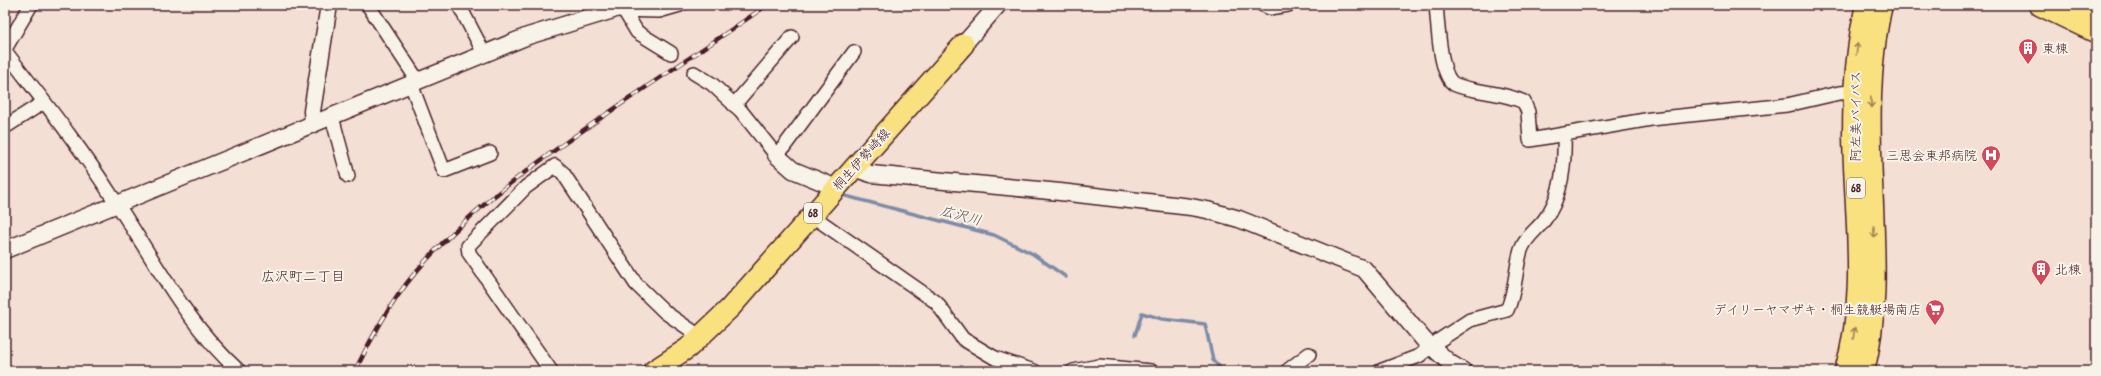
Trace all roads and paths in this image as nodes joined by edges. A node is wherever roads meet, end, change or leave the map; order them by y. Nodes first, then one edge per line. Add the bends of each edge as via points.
1 (31, 5) edge
2 (329, 5) edge
3 (368, 5) edge
4 (459, 5) edge
5 (680, 5) edge
6 (998, 5) edge
7 (1263, 5) edge
8 (1288, 5) edge
9 (1436, 5) edge
10 (1866, 5) edge
11 (1882, 5) edge
12 (2040, 5) edge
13 (2074, 5) edge
14 (616, 9) edge
15 (2096, 18) edge
16 (2096, 32) edge
17 (792, 37) dead end
18 (964, 44) joint
19 (5, 50) edge
20 (854, 52) dead end
21 (484, 53) junction
22 (671, 53) dead end
23 (694, 73) dead end
24 (414, 82) junction
25 (1854, 92) junction
26 (44, 102) junction
27 (734, 105) junction
28 (332, 116) junction
29 (313, 124) junction
30 (5, 127) edge
31 (1564, 136) junction
32 (490, 153) dead end
33 (776, 154) junction
34 (853, 168) junction
35 (348, 176) dead end
36 (834, 190) junction
37 (117, 203) junction
38 (811, 216) junction
39 (5, 250) edge
40 (701, 337) junction
41 (1431, 347) junction
42 (1309, 354) dead end
43 (239, 371) edge
44 (551, 371) edge
45 (653, 371) edge
46 (1033, 371) edge
47 (1073, 371) edge
48 (1151, 371) edge
49 (1287, 371) edge
50 (1380, 371) edge
51 (1463, 371) edge
52 (1846, 371) edge
53 (1864, 371) edge

1 - 19 street
2 - 29 street via 312,111
3 - 24 street
4 - 21 street
5 - 14 street via 659,11
6 - 18 street
7 - 8 street via 1270,8
9 - 31 street via 1439,39 1446,76 1450,81 1455,85 1489,91 1524,102 1528,112 1530,140
25 -> 10 main road, 阿左美バイパス / 68 via 1856,56
11 -> 53 main road, 阿左美バイパス / 68 via 1871,83 1875,307
12 - 16 highway
13 - 15 highway
14 - 21 street via 528,36
14 - 22 street via 637,32
17 - 27 street
18 - 34 main road, 桐生伊勢崎線 / 68
19 - 26 street
20 - 33 street
21 - 24 street
23 - 27 street
24 - 28 street
24 - 32 street via 444,171
25 - 31 street via 1787,105 1651,119
52 -> 25 main road, 阿左美バイパス / 68 via 1854,334 1858,285
26 - 30 street
26 - 37 street
27 - 33 street
28 - 29 street
28 - 35 street
29 - 37 street
31 - 41 street via 1564,162 1556,196 1548,215 1530,234 1522,249 1507,310 1470,320
33 - 36 street via 793,170 827,184
34 - 36 main road, 桐生伊勢崎線 / 68
34 - 41 street via 871,174 1191,207 1239,218 1364,269
36 - 38 main road, 桐生伊勢崎線 / 68
37 - 39 street
37 - 43 street via 196,326 214,349
38 - 40 main road, 桐生伊勢崎線 / 68
38 - 46 street via 936,302 963,339 995,358
40 - 44 street via 666,313 636,284 573,188 555,166 526,187 470,241 468,246 469,253
40 - 45 main road, 桐生伊勢崎線 / 68
41 - 50 street via 1419,356
41 - 51 street
42 - 49 street
47 - 48 street via 1099,366

